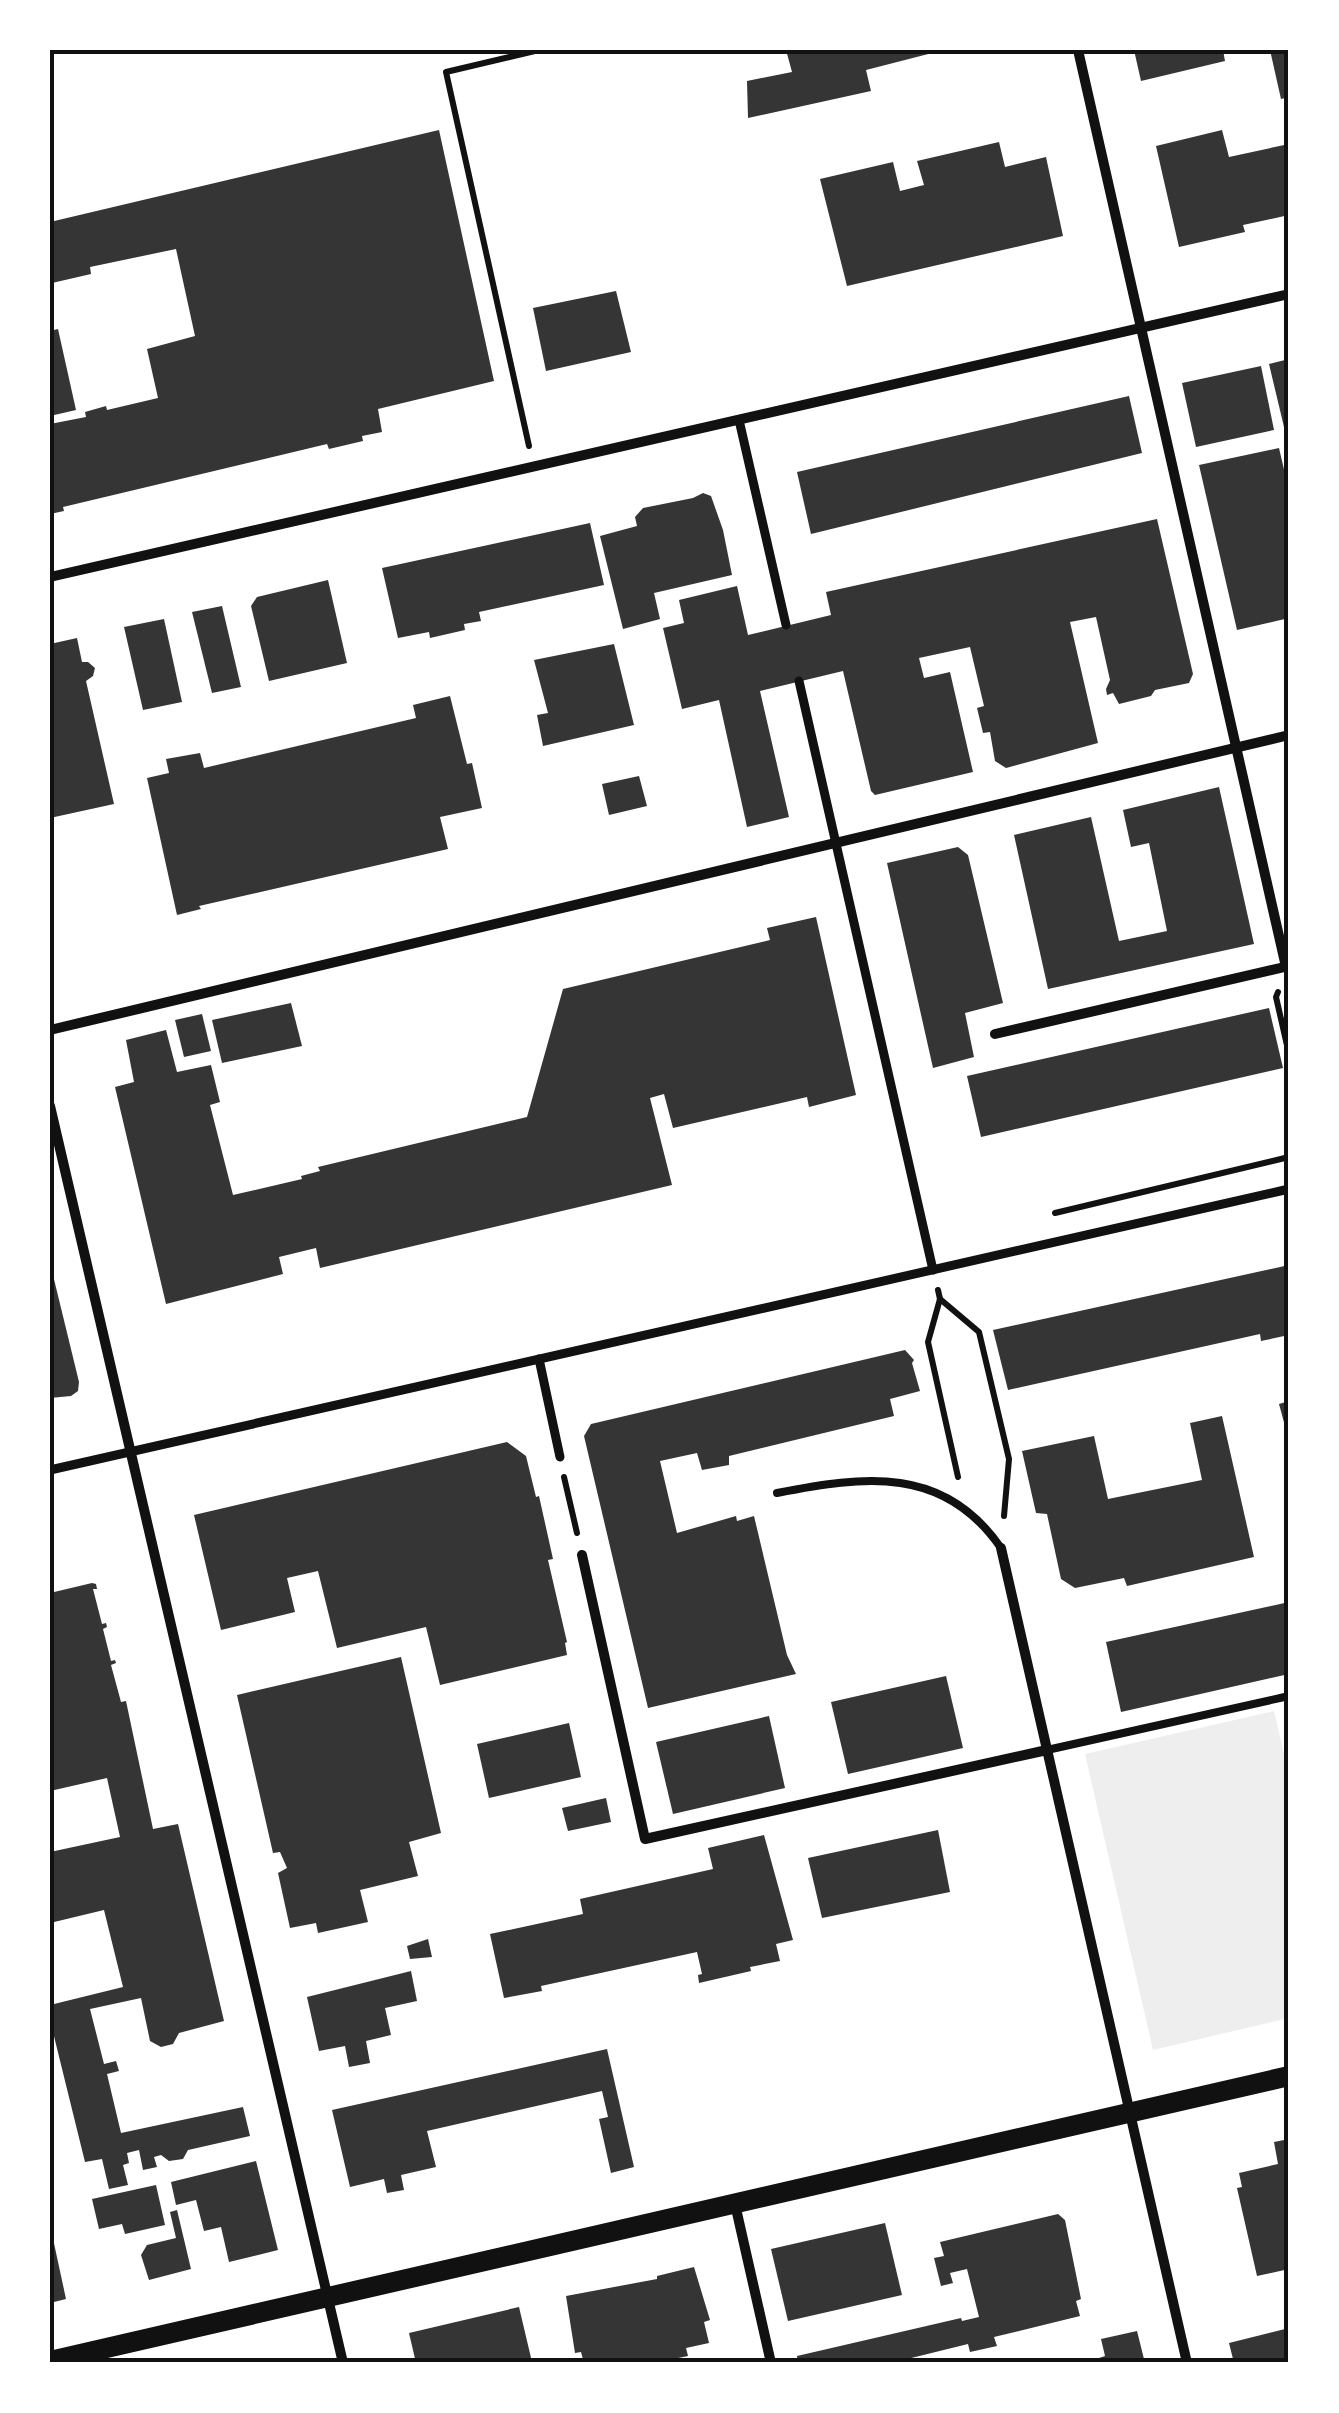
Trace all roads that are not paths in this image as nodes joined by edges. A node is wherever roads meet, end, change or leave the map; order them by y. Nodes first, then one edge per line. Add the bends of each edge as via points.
1 (1078, 50) edge
2 (1289, 294) edge
3 (1141, 328) junction
4 (739, 420) junction
5 (50, 577) edge
6 (786, 626) dead end
7 (799, 681) dead end
8 (1289, 735) edge
9 (1236, 747) junction
10 (836, 843) junction
11 (1288, 966) edge
12 (50, 1030) edge
13 (995, 1034) dead end
14 (50, 1106) edge
15 (1289, 1189) edge
16 (933, 1270) junction
17 (539, 1359) junction
18 (130, 1452) junction
19 (560, 1456) road end
20 (50, 1470) edge
21 (777, 1493) dead end
22 (1001, 1548) joint
23 (582, 1554) road end
24 (1289, 1696) edge
25 (1047, 1750) junction
26 (1289, 2076) edge
27 (1129, 2113) junction
28 (735, 2204) junction
29 (328, 2297) junction
30 (50, 2362) edge
31 (343, 2363) edge
32 (771, 2363) edge
33 (1187, 2363) edge

1 - 3 street
2 - 3 street
3 - 4 street
3 - 9 street
4 - 5 street
4 - 6 street
7 - 10 street
8 - 9 street
9 - 10 street
9 - 11 street
10 - 12 street
10 - 16 street
11 - 13 street
14 - 18 street
15 - 16 street
16 - 17 street
17 - 18 street
17 - 19 street
18 - 20 street
18 - 29 street
21 - 22 lane via 837,1481 916,1485 957,1504
22 - 25 street
23 - 25 street via 645,1839
24 - 25 lane
25 - 27 street
26 - 27 main road
27 - 28 main road
27 - 33 street
28 - 29 main road
28 - 32 street
29 - 30 main road
29 - 31 street

